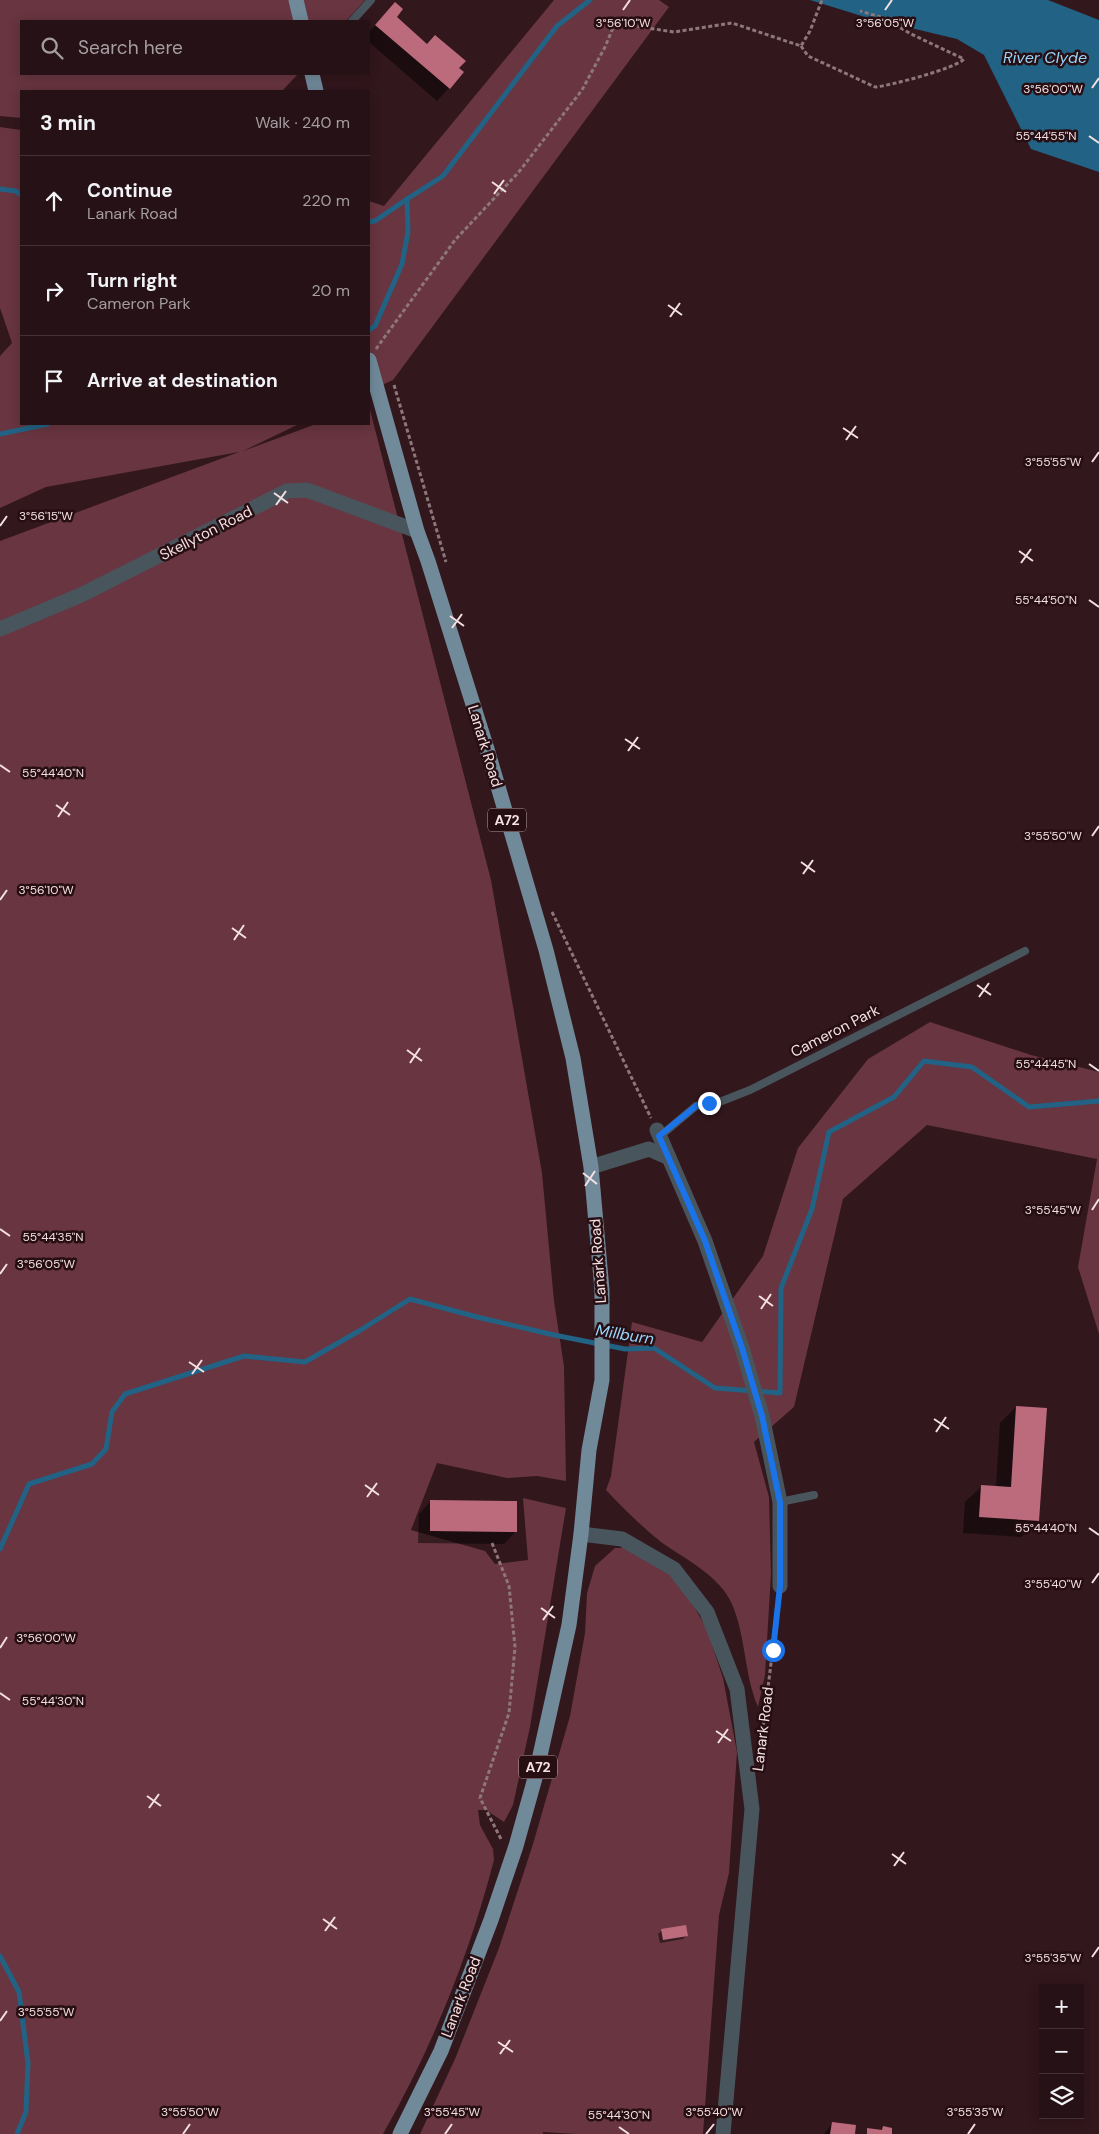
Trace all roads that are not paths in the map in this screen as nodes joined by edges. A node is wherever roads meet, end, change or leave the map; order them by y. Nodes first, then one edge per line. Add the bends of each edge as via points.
1 (296, 0) edge
2 (371, 0) edge
3 (301, 20) edge
4 (353, 20) edge
5 (312, 75) edge
6 (316, 90) edge
7 (370, 364) edge
8 (417, 531) junction
9 (0, 629) edge
10 (1025, 951) dead end
11 (658, 1133) joint
12 (668, 1158) junction
13 (591, 1167) junction
14 (814, 1495) dead end
15 (780, 1502) junction
16 (581, 1534) junction
17 (780, 1586) road end
18 (400, 2134) edge
19 (723, 2134) edge

1 - 3 main road
2 - 4 lane
5 - 6 main road
7 - 8 main road, Lanark Road / A72
8 - 9 street, Skellyton Road via 307,490 287,491 81,595
8 - 13 main road, Lanark Road / A72 via 487,749 546,950 573,1058
10 - 11 lane, Cameron Park via 750,1090 696,1106
11 - 12 street
12 - 13 street via 649,1149
12 - 15 street via 705,1241 742,1348 762,1416
13 - 16 main road, Lanark Road / A72 via 602,1290 602,1380 589,1450
14 - 15 lane
15 - 17 street
16 - 18 main road, Lanark Road / A72 via 569,1625 536,1778 516,1846 441,2052
16 - 19 street, Lanark Road via 622,1539 674,1569 707,1612 737,1689 752,1809

